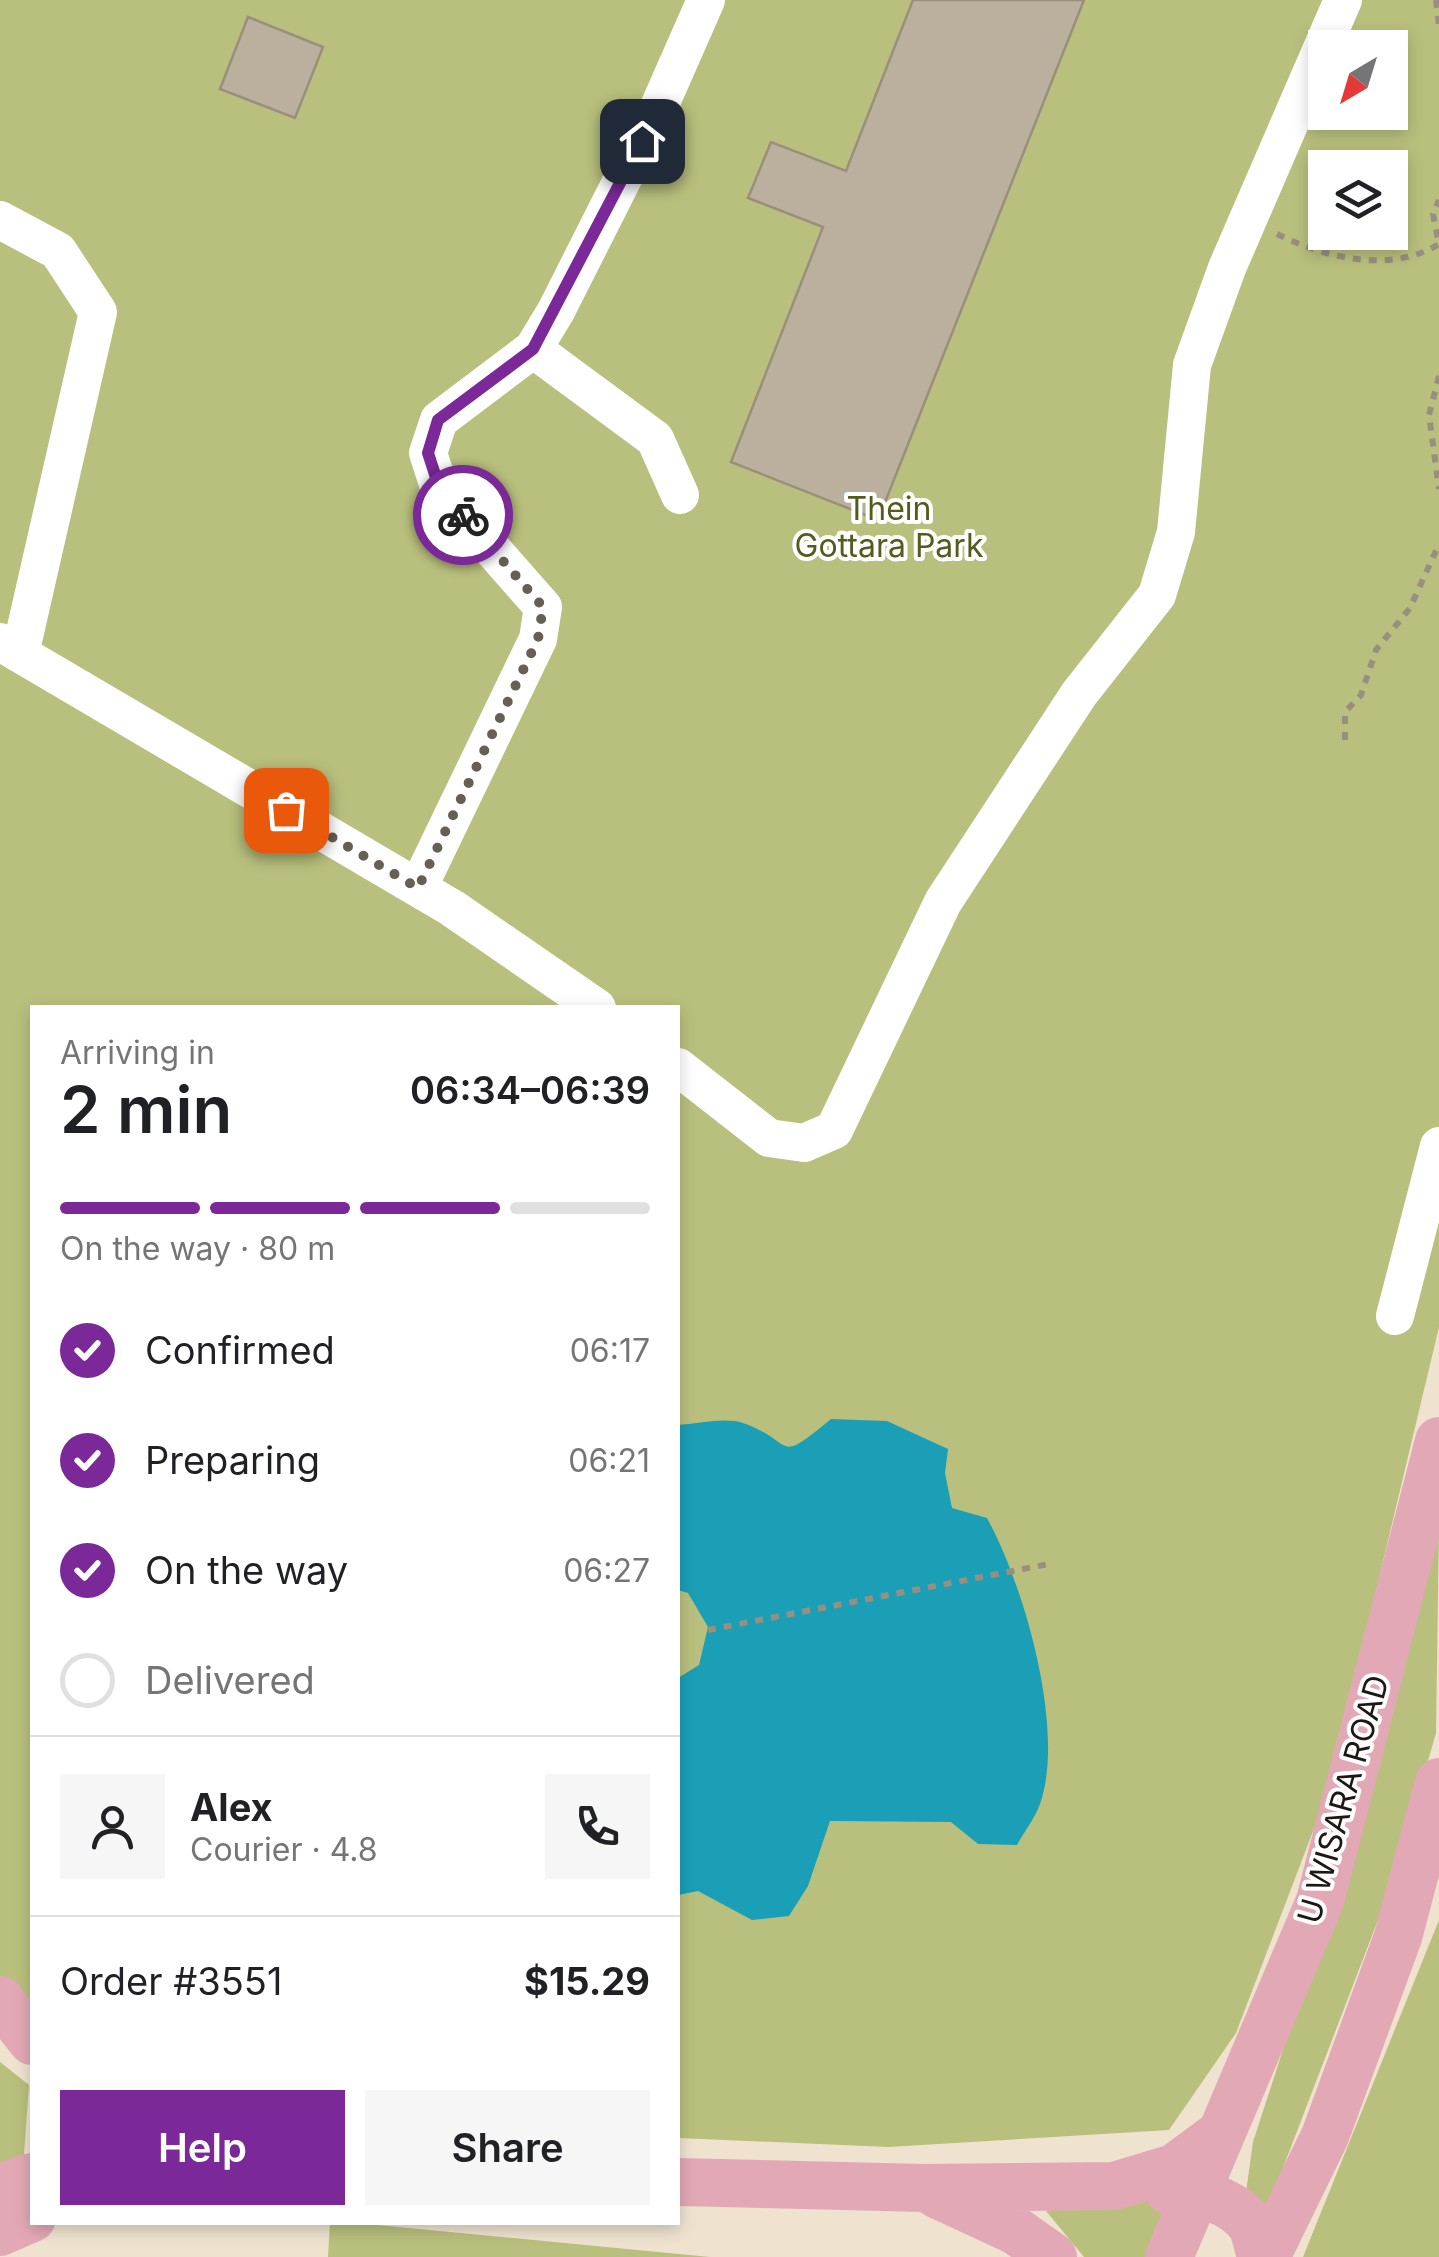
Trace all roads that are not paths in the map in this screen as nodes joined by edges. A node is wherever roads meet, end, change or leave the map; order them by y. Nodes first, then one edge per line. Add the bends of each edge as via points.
1 (706, 0) edge
2 (1342, 0) edge
3 (0, 220) edge
4 (533, 349) junction
5 (680, 495) dead end
6 (10, 648) edge
7 (418, 888) junction
8 (593, 1005) edge
9 (680, 1070) edge
10 (1439, 1146) edge
11 (1396, 1316) dead end
12 (1439, 1442) edge
13 (1439, 1782) edge
14 (0, 1998) edge
15 (30, 2012) edge
16 (30, 2038) edge
17 (1220, 2134) junction
18 (30, 2178) edge
19 (680, 2182) edge
20 (1114, 2186) junction
21 (0, 2187) edge
22 (923, 2188) junction
23 (1196, 2192) junction
24 (30, 2219) edge
25 (0, 2232) edge
26 (1053, 2257) edge
27 (1169, 2257) edge
28 (1264, 2257) edge

1 - 4 lane via 659,107
2 - 9 lane via 1192,365 1176,532 1157,595 1080,694 944,902 834,1130 804,1143 769,1138
3 - 6 lane via 58,251 98,312
4 - 5 lane via 655,439
4 - 7 lane via 438,420 428,453 440,490 543,607 538,639
6 - 7 lane
7 - 8 lane
10 - 11 lane
12 - 17 main road, U WISARA ROAD via 1320,1901
13 - 28 main road via 1398,1937 1326,2136
14 - 15 main road
14 - 16 main road
17 - 20 main road via 1174,2168
17 - 23 main road, U WISARA ROAD
18 - 21 main road
19 - 22 main road
20 - 22 main road
20 - 23 main road
22 - 26 main road via 1016,2231
23 - 27 main road, U WISARA ROAD
23 - 28 main road via 1250,2225
24 - 25 main road

